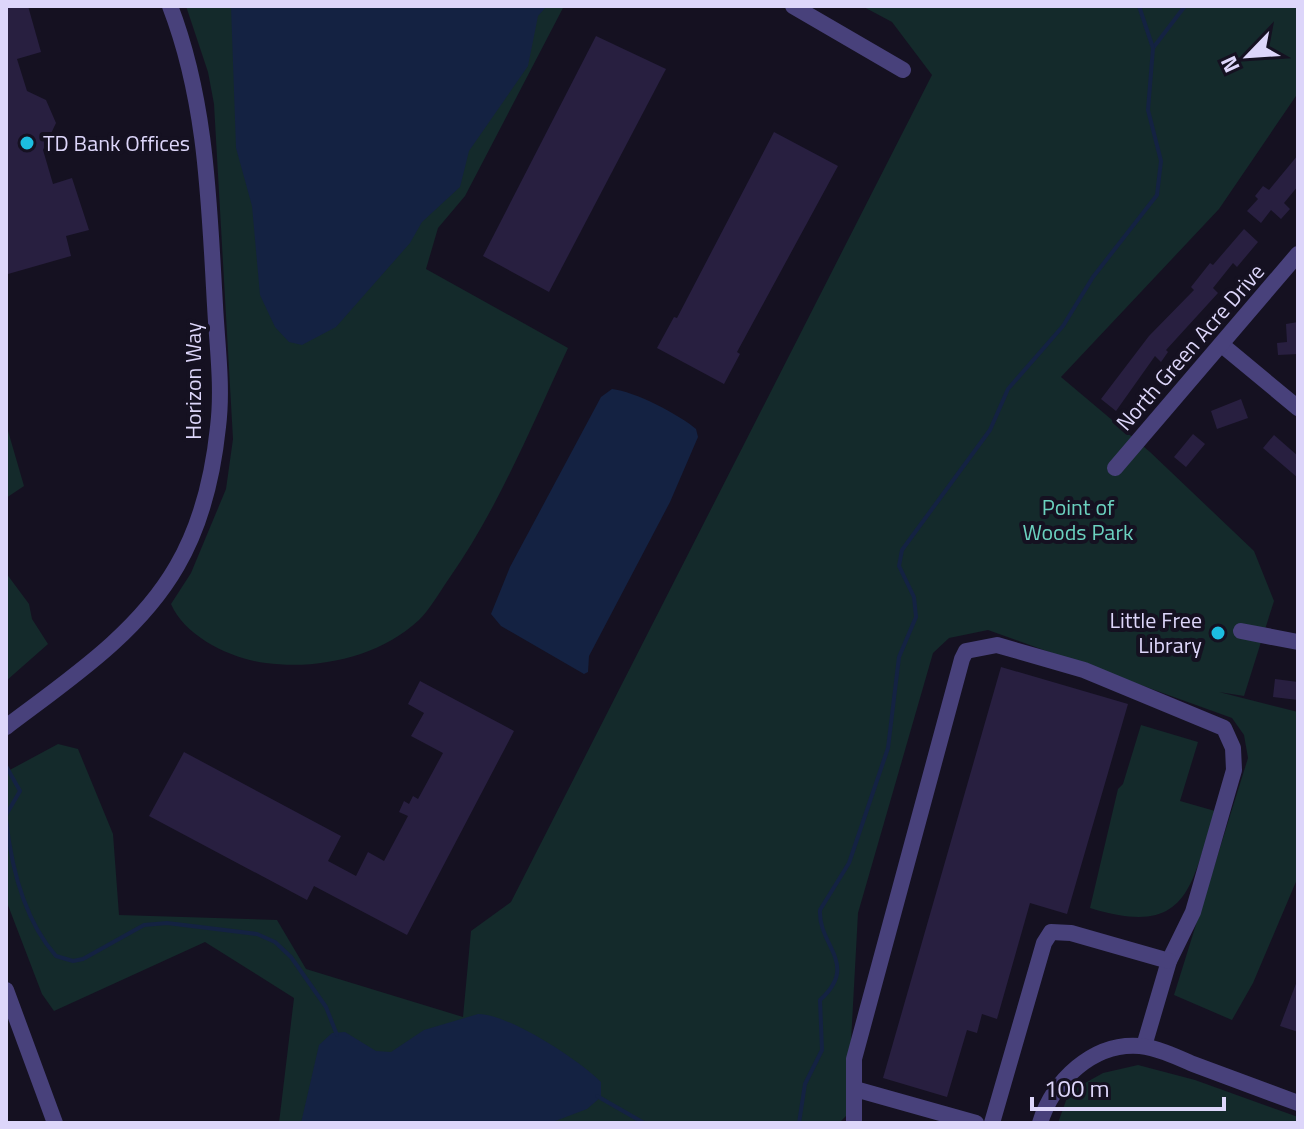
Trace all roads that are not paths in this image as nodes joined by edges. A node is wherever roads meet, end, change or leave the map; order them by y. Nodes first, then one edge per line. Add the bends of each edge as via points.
1 (170, 6) edge
2 (793, 6) edge
3 (903, 70) dead end
4 (1298, 254) edge
5 (1222, 345) junction
6 (1298, 408) edge
7 (1115, 468) dead end
8 (1241, 631) dead end
9 (1298, 642) edge
10 (6, 727) edge
11 (1169, 961) junction
12 (6, 990) edge
13 (1144, 1046) junction
14 (855, 1089) junction
15 (1298, 1103) edge
16 (55, 1123) edge
17 (854, 1123) edge
18 (976, 1123) edge
19 (992, 1123) edge
20 (1040, 1123) edge

1 - 10 street, Horizon Way via 197,90 212,250 219,422 206,498 178,565 143,614
2 - 3 street
4 - 5 street, North Green Acre Drive
5 - 6 street
5 - 7 street, North Green Acre Drive
8 - 9 street
11 - 13 street
11 - 14 street via 1193,912 1234,770 1230,737 1224,728 1084,670 997,645 966,651 879,955 854,1059
11 - 19 street via 1051,932
12 - 16 street
13 - 15 street
13 - 20 street via 1124,1046 1082,1064 1052,1093
14 - 17 street
14 - 18 street

